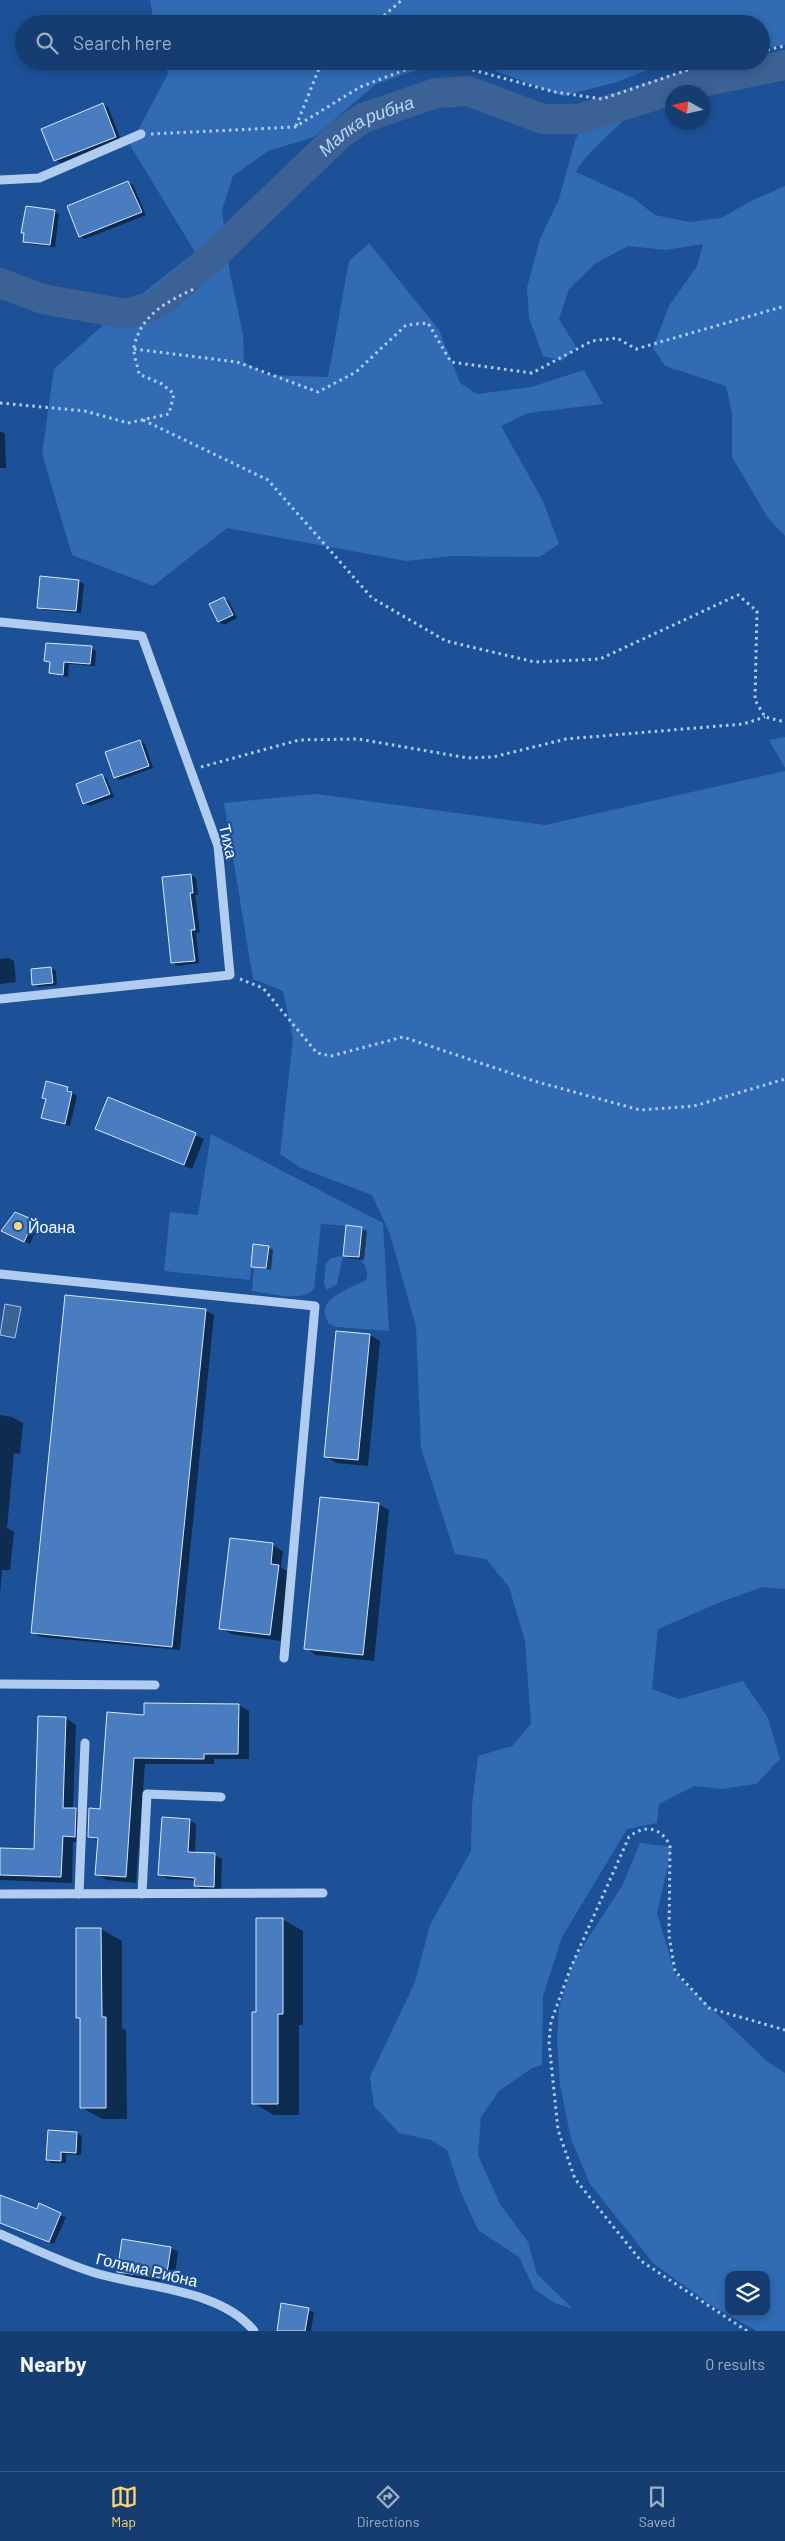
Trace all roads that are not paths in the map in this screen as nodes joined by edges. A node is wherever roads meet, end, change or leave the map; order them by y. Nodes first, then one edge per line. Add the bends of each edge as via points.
1 (141, 134) road end
2 (0, 180) edge
3 (0, 622) edge
4 (0, 999) edge
5 (0, 1274) edge
6 (284, 1658) dead end
7 (0, 1684) edge
8 (155, 1685) dead end
9 (85, 1743) dead end
10 (222, 1797) dead end
11 (323, 1893) dead end
12 (0, 1894) edge
13 (79, 1894) junction
14 (142, 1894) junction
15 (0, 2234) edge
16 (254, 2331) edge

1 - 2 street via 39,178
3 - 4 street, Тиха via 142,636 218,846 230,974
5 - 6 street via 315,1306
7 - 8 street
9 - 13 street
10 - 14 street via 147,1794
11 - 14 street
12 - 13 street
13 - 14 street
15 - 16 street, Голяма Рибна via 90,2272 203,2298 226,2307

